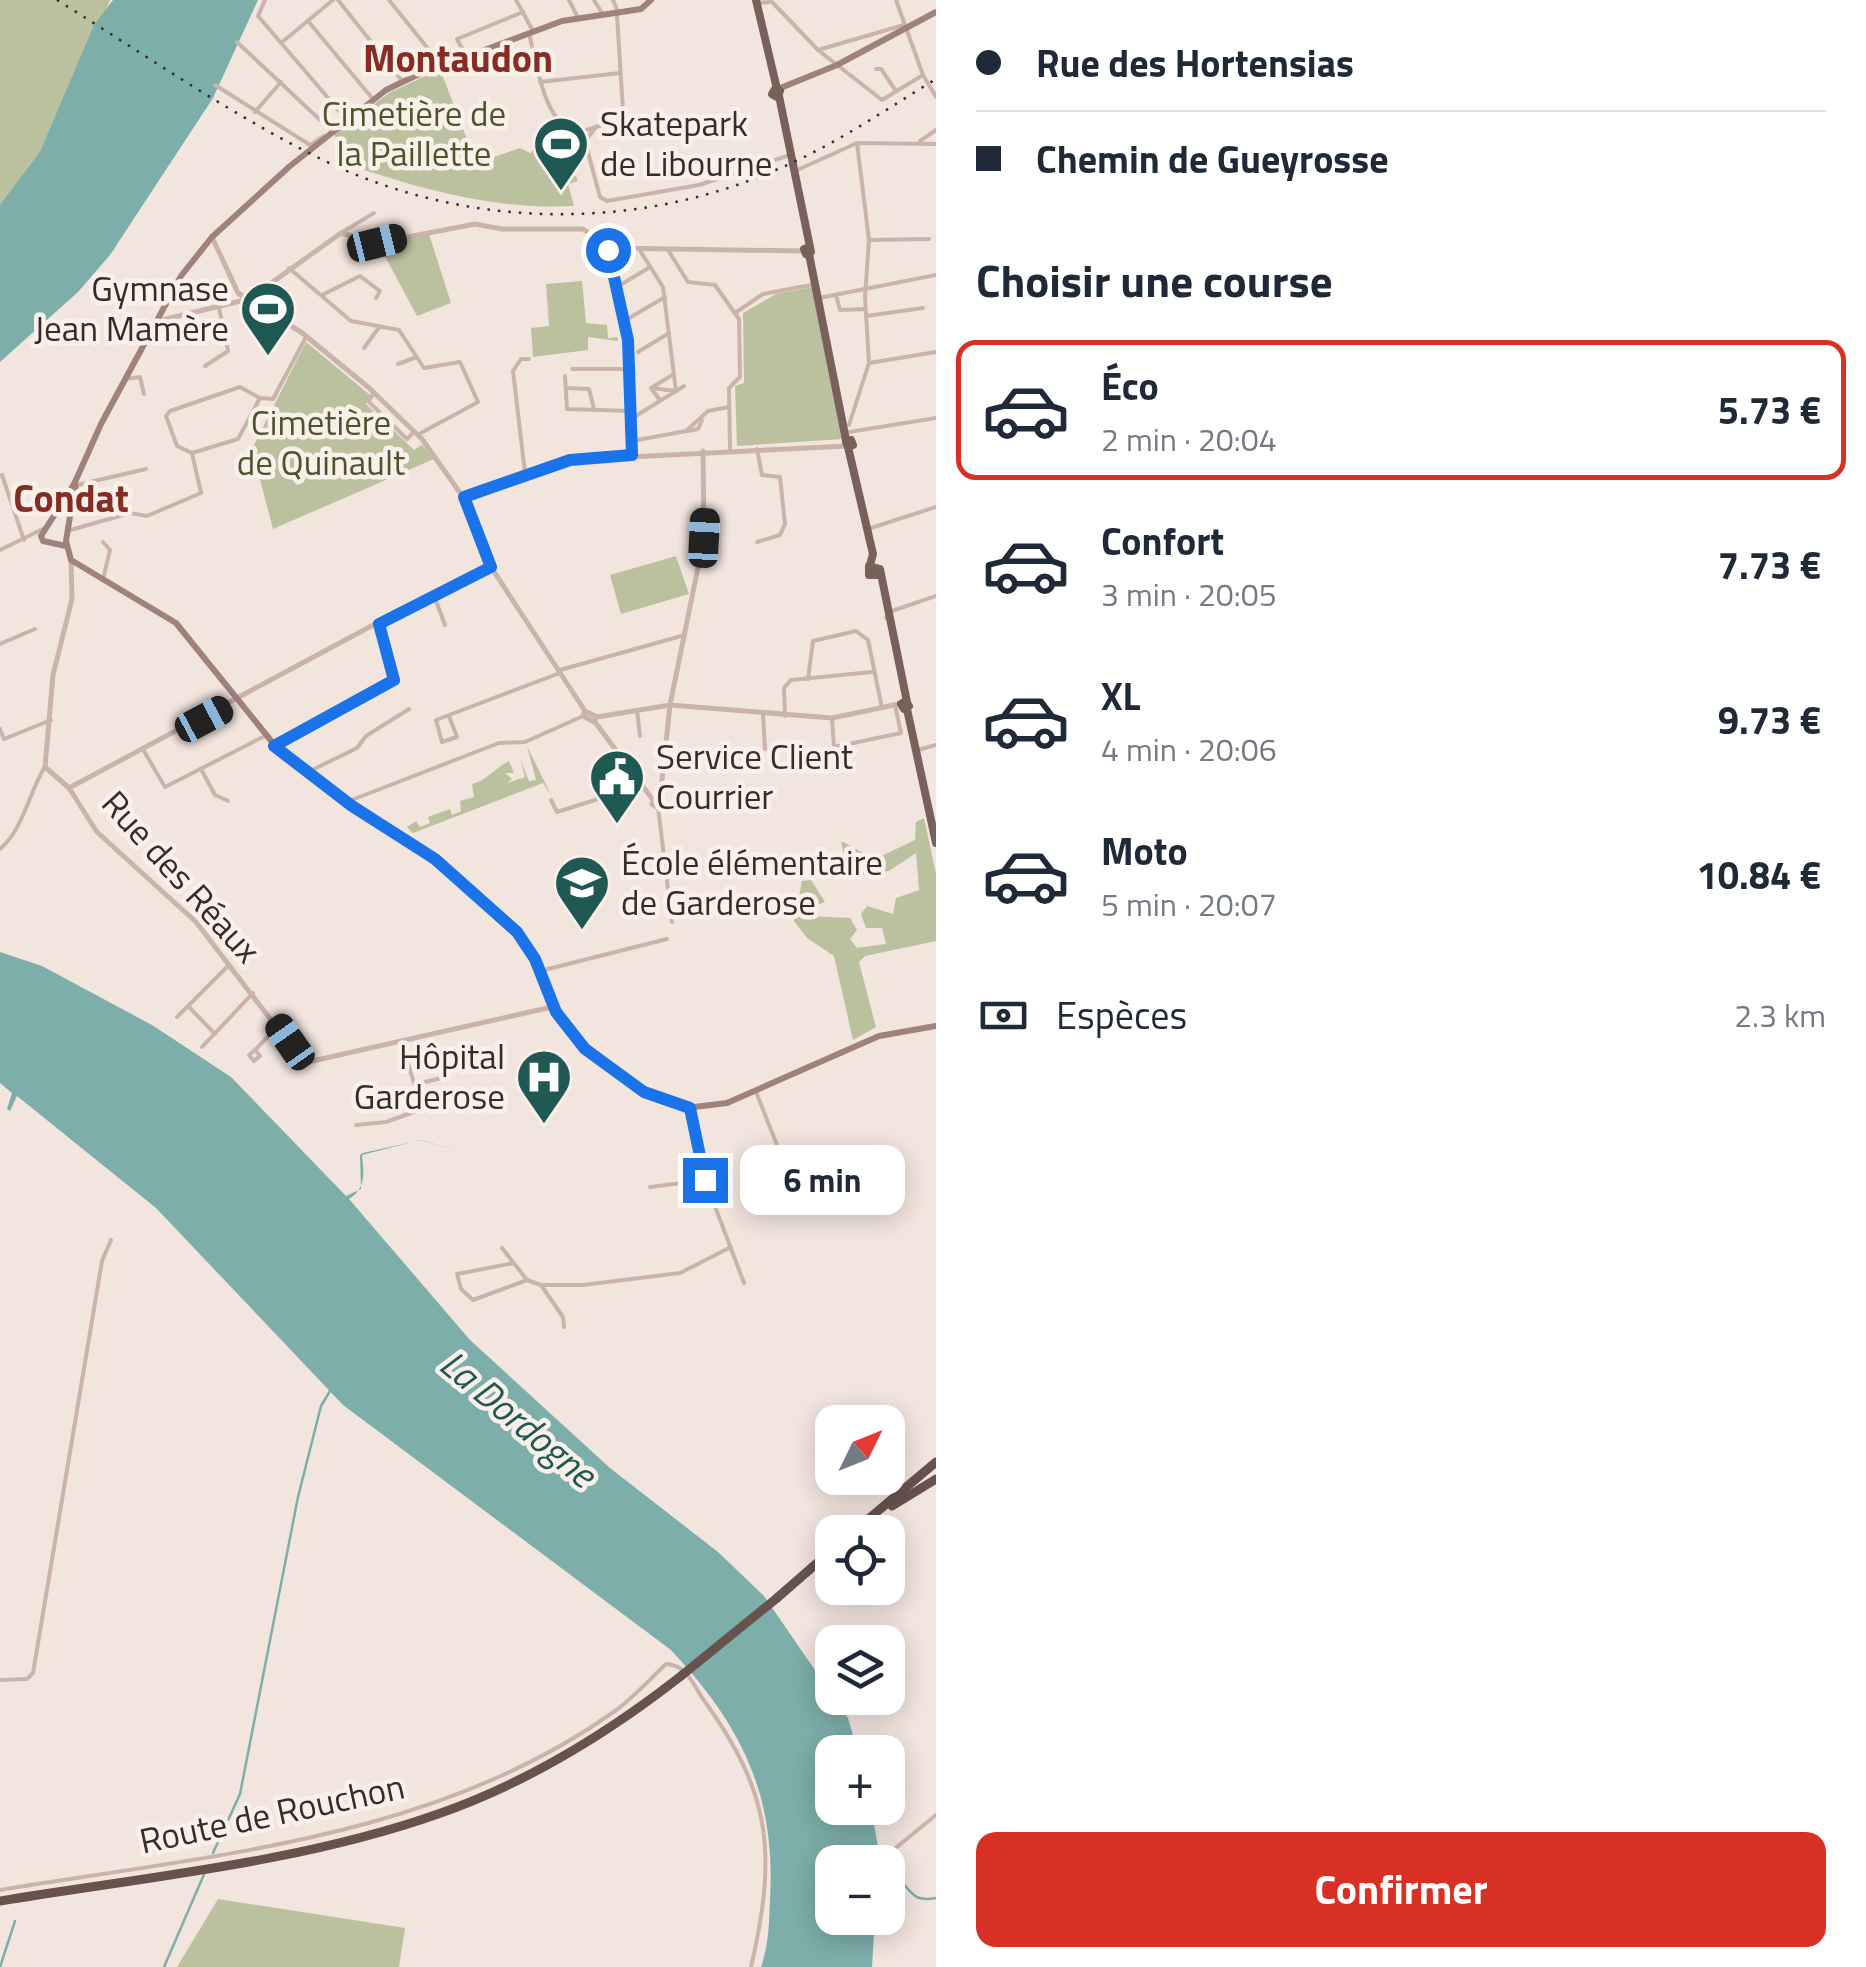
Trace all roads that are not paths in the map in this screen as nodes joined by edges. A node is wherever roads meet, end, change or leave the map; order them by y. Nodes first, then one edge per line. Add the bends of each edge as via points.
1 (265, 0) edge
2 (336, 0) edge
3 (389, 0) edge
4 (516, 0) edge
5 (569, 0) edge
6 (594, 0) edge
7 (613, 0) edge
8 (652, 0) edge
9 (896, 0) edge
10 (756, 2) edge
11 (523, 12) junction
12 (618, 12) junction
13 (936, 12) edge
14 (602, 13) junction
15 (578, 18) junction
16 (308, 21) junction
17 (906, 28) junction
18 (531, 32) junction
19 (237, 42) dead end
20 (281, 43) junction
21 (818, 50) junction
22 (466, 56) junction
23 (442, 66) junction
24 (837, 66) junction
25 (876, 69) dead end
26 (620, 73) junction
27 (924, 77) junction
28 (281, 82) junction
29 (403, 82) junction
30 (540, 82) junction
31 (215, 85) dead end
32 (896, 91) junction
33 (777, 92) junction
34 (936, 96) edge
35 (374, 100) junction
36 (254, 112) junction
37 (347, 120) junction
38 (596, 128) junction
39 (936, 130) edge
40 (334, 131) junction
41 (569, 134) junction
42 (917, 140) junction
43 (857, 143) junction
44 (586, 144) junction
45 (936, 144) edge
46 (310, 150) junction
47 (533, 153) dead end
48 (787, 156) junction
49 (795, 171) junction
50 (374, 213) dead end
51 (341, 233) junction
52 (212, 237) junction
53 (929, 239) dead end
54 (869, 240) junction
55 (609, 248) junction
56 (639, 249) junction
57 (668, 250) junction
58 (807, 250) junction
59 (650, 267) junction
60 (289, 268) junction
61 (936, 275) edge
62 (812, 285) junction
63 (617, 287) junction
64 (866, 290) junction
65 (238, 293) junction
66 (322, 295) junction
67 (836, 295) junction
68 (665, 296) junction
69 (376, 298) dead end
70 (819, 298) junction
71 (248, 300) junction
72 (236, 303) junction
73 (218, 308) junction
74 (922, 308) dead end
75 (866, 312) junction
76 (624, 313) junction
77 (735, 313) junction
78 (634, 315) junction
79 (155, 320) junction
80 (625, 321) junction
81 (380, 326) junction
82 (669, 333) junction
83 (306, 337) junction
84 (364, 348) dead end
85 (628, 350) junction
86 (638, 352) junction
87 (936, 352) edge
88 (417, 357) junction
89 (529, 359) dead end
90 (628, 360) junction
91 (869, 362) junction
92 (398, 364) dead end
93 (205, 366) dead end
94 (572, 369) dead end
95 (629, 370) junction
96 (674, 374) junction
97 (566, 376) dead end
98 (125, 379) junction
99 (684, 386) dead end
100 (566, 388) junction
101 (651, 388) junction
102 (374, 392) junction
103 (676, 392) junction
104 (144, 394) dead end
105 (260, 398) junction
106 (660, 401) junction
107 (729, 406) junction
108 (594, 409) junction
109 (842, 409) junction
110 (631, 411) junction
111 (399, 416) junction
112 (936, 418) edge
113 (631, 420) junction
114 (391, 424) junction
115 (416, 433) junction
116 (849, 439) junction
117 (632, 441) junction
118 (730, 448) junction
119 (757, 449) junction
120 (703, 450) junction
121 (192, 453) junction
122 (632, 455) junction
123 (146, 470) dead end
124 (525, 473) junction
125 (2, 475) edge
126 (74, 488) junction
127 (464, 497) junction
128 (936, 507) edge
129 (45, 528) junction
130 (871, 528) junction
131 (67, 531) junction
132 (25, 539) junction
133 (43, 541) junction
134 (103, 542) dead end
135 (757, 542) dead end
136 (66, 546) junction
137 (0, 550) edge
138 (71, 560) junction
139 (873, 565) junction
140 (491, 567) junction
141 (103, 578) junction
142 (433, 593) junction
143 (936, 596) edge
144 (888, 615) junction
145 (379, 624) junction
146 (444, 625) dead end
147 (35, 629) dead end
148 (686, 635) junction
149 (0, 644) edge
150 (559, 672) junction
151 (874, 672) junction
152 (808, 678) junction
153 (238, 701) junction
154 (903, 704) junction
155 (670, 705) junction
156 (882, 708) junction
157 (637, 710) junction
158 (407, 712) dead end
159 (584, 713) junction
160 (763, 714) junction
161 (449, 716) junction
162 (785, 716) junction
163 (832, 718) junction
164 (51, 720) junction
165 (596, 720) junction
166 (0, 729) edge
167 (265, 736) junction
168 (640, 736) dead end
169 (936, 744) edge
170 (274, 746) junction
171 (764, 749) dead end
172 (918, 750) junction
173 (144, 751) junction
174 (45, 767) junction
175 (201, 769) junction
176 (306, 773) junction
177 (639, 786) junction
178 (70, 788) junction
179 (551, 800) dead end
180 (228, 801) dead end
181 (348, 802) junction
182 (657, 802) junction
183 (936, 844) edge
184 (0, 849) edge
185 (672, 922) dead end
186 (666, 939) dead end
187 (229, 965) junction
188 (540, 971) junction
189 (253, 993) junction
190 (188, 1006) junction
191 (552, 1006) junction
192 (177, 1017) dead end
193 (278, 1026) junction
194 (936, 1026) edge
195 (215, 1034) junction
196 (401, 1040) junction
197 (202, 1047) dead end
198 (255, 1050) dead end
199 (446, 1077) dead end
200 (416, 1084) junction
201 (756, 1092) junction
202 (452, 1103) dead end
203 (690, 1108) junction
204 (422, 1110) junction
205 (356, 1125) dead end
206 (792, 1162) dead end
207 (705, 1180) junction
208 (650, 1187) dead end
209 (111, 1240) dead end
210 (731, 1247) junction
211 (502, 1248) dead end
212 (514, 1263) junction
213 (528, 1280) junction
214 (744, 1283) dead end
215 (541, 1285) junction
216 (564, 1327) dead end
217 (936, 1465) edge
218 (936, 1478) edge
219 (875, 1515) edge
220 (881, 1515) edge
221 (815, 1566) edge
222 (685, 1676) junction
223 (0, 1680) edge
224 (936, 1815) edge
225 (899, 1845) edge
226 (0, 1890) edge
227 (4, 1901) edge
228 (751, 1967) edge

1 - 20 street via 258,16
2 - 16 street
2 - 29 street
3 - 23 street
4 - 11 street
5 - 15 street
6 - 14 street
7 - 12 street
8 - 12 main road
9 - 17 street
10 - 21 street via 771,1
10 - 33 main road
11 - 18 street
11 - 22 street via 458,39
12 - 14 main road
12 - 26 street
13 - 17 main road
14 - 15 main road
15 - 18 main road
16 - 20 street
16 - 35 street
17 - 21 street
17 - 24 main road
17 - 27 street
18 - 22 main road
18 - 30 street
19 - 28 street
20 - 37 street
21 - 24 street
22 - 23 main road
23 - 29 main road
24 - 32 street via 882,100
24 - 33 main road
25 - 32 street
26 - 30 street
26 - 38 street via 623,112
27 - 32 street
27 - 34 street
28 - 36 street
28 - 40 street
29 - 35 main road
30 - 41 street via 544,100
31 - 36 street
33 - 48 main road
33 - 49 main road
35 - 37 main road
36 - 46 street
37 - 40 main road
38 - 41 street
38 - 44 street
39 - 42 street
40 - 46 main road
41 - 44 street
41 - 47 street
42 - 43 street
42 - 45 street
43 - 49 street
43 - 54 street
44 - 48 street via 606,201 699,184
46 - 52 main road
48 - 58 main road
49 - 58 main road
50 - 51 street
51 - 55 street via 372,244 465,224 583,229
51 - 60 street
52 - 65 street
52 - 79 main road
53 - 54 street
54 - 64 street
55 - 56 street
55 - 63 street
56 - 57 street
56 - 59 street
57 - 58 street
57 - 77 street via 688,282 716,285
58 - 62 main road
59 - 63 street
59 - 68 street
60 - 66 street
60 - 71 street
61 - 64 street
62 - 70 main road
62 - 77 street via 764,294
63 - 76 street
64 - 67 street
64 - 75 street
65 - 71 street
65 - 72 street
66 - 69 street via 360,276 380,291
66 - 81 street via 351,321
67 - 70 street
67 - 75 street via 840,310
68 - 78 street
68 - 82 street
70 - 109 main road
71 - 72 street
71 - 83 street
72 - 73 street
73 - 79 street
73 - 93 street via 228,351
74 - 75 street
75 - 91 street
76 - 78 street
76 - 80 street
77 - 107 street via 740,377 728,388
78 - 80 street
79 - 98 main road
80 - 85 street
81 - 84 street
81 - 88 street via 399,330
82 - 86 street
82 - 96 street
83 - 102 street
83 - 105 street via 273,399
85 - 86 street
85 - 90 street
86 - 90 street
87 - 91 street
88 - 92 street
88 - 115 street via 424,368 460,362 478,402
89 - 124 street via 513,371
90 - 95 street
91 - 116 street
94 - 95 street
95 - 110 street
96 - 101 street
96 - 103 street
97 - 100 street
98 - 104 street via 140,378
98 - 126 main road
99 - 103 street
100 - 108 street via 589,389
100 - 108 street via 567,409
101 - 103 street
101 - 106 street
102 - 111 street
102 - 114 street via 368,401
103 - 106 street
105 - 121 street via 238,439
105 - 121 street via 240,387 170,411 177,446
106 - 113 street
107 - 117 street via 686,431
107 - 118 street
108 - 110 street
109 - 116 main road
109 - 116 main road
110 - 113 street
111 - 114 street
111 - 115 street
112 - 116 street
113 - 117 street
114 - 115 street via 407,439
115 - 127 street
116 - 119 street
116 - 130 main road
116 - 139 main road
117 - 122 street
118 - 119 street
118 - 120 street
119 - 135 street via 762,475 780,476 786,524 780,535
120 - 122 street
120 - 148 street via 704,538
121 - 131 street via 202,494 147,516 130,513
122 - 124 street via 570,460
123 - 126 street
124 - 127 street
125 - 132 street
126 - 129 main road
126 - 131 main road
127 - 140 street
128 - 130 street
129 - 132 street
129 - 133 main road
130 - 139 main road
131 - 136 main road
132 - 133 street
132 - 137 street
133 - 136 main road
134 - 141 street via 110,550
136 - 138 main road
138 - 141 main road
138 - 164 street via 72,599 52,674
139 - 144 main road
140 - 142 street
140 - 150 street
141 - 153 main road via 176,623
142 - 145 street
142 - 146 street
143 - 144 street
144 - 154 main road
145 - 153 street
145 - 170 street via 394,680
147 - 149 street
148 - 150 street
148 - 155 street
150 - 159 street
150 - 161 street
151 - 152 street
151 - 152 street via 868,640 856,630 813,641
151 - 156 street
152 - 162 street via 784,688
153 - 167 main road
153 - 173 street
154 - 156 street
154 - 163 street via 900,733 834,747
154 - 172 main road
155 - 157 street
155 - 160 street
155 - 182 street
156 - 163 street
157 - 165 street
157 - 168 street
158 - 176 street
159 - 165 street
159 - 181 street via 526,742 499,742
160 - 162 street
160 - 171 street
161 - 161 street via 434,722 442,742 456,736
162 - 163 street
164 - 166 street via 4,738
164 - 174 street
165 - 177 street
167 - 170 main road
167 - 175 street
169 - 172 street
170 - 176 main road
172 - 183 main road
173 - 175 street via 164,787
173 - 178 street
174 - 178 street, Rue des Réaux
174 - 184 street via 24,802 17,834
175 - 180 street via 215,795
176 - 181 main road
177 - 179 street via 557,812
177 - 182 street
178 - 187 street, Rue des Réaux via 98,832 196,922
181 - 188 main road via 459,878 525,940
182 - 185 street
186 - 188 street
187 - 189 street, Rue des Réaux
187 - 190 street
188 - 191 main road
189 - 193 street, Rue des Réaux
189 - 195 street
190 - 192 street
190 - 195 street
191 - 196 street, Rue des Réaux
191 - 203 main road via 601,1062 654,1098
193 - 196 street, Rue des Réaux via 308,1062
193 - 198 street
194 - 201 main road via 879,1036
195 - 197 street
196 - 200 street via 410,1082
199 - 200 street
200 - 204 street
201 - 203 main road
201 - 206 street via 784,1165
202 - 204 street
203 - 207 street
204 - 205 street
207 - 208 street
207 - 210 street
209 - 223 street via 102,1261 33,1672 26,1679
210 - 214 street
210 - 215 street via 680,1273
211 - 212 street
212 - 213 street
212 - 213 street via 457,1274 460,1285 473,1300
213 - 215 street
215 - 216 street
217 - 219 highway
218 - 220 highway
221 - 222 highway, bridge
222 - 226 street, Route de Rouchon via 681,1667 666,1664 569,1742 499,1778 382,1822
222 - 227 highway via 552,1763 438,1814 241,1861
222 - 228 street via 736,1746 760,1803 765,1880
224 - 225 street

